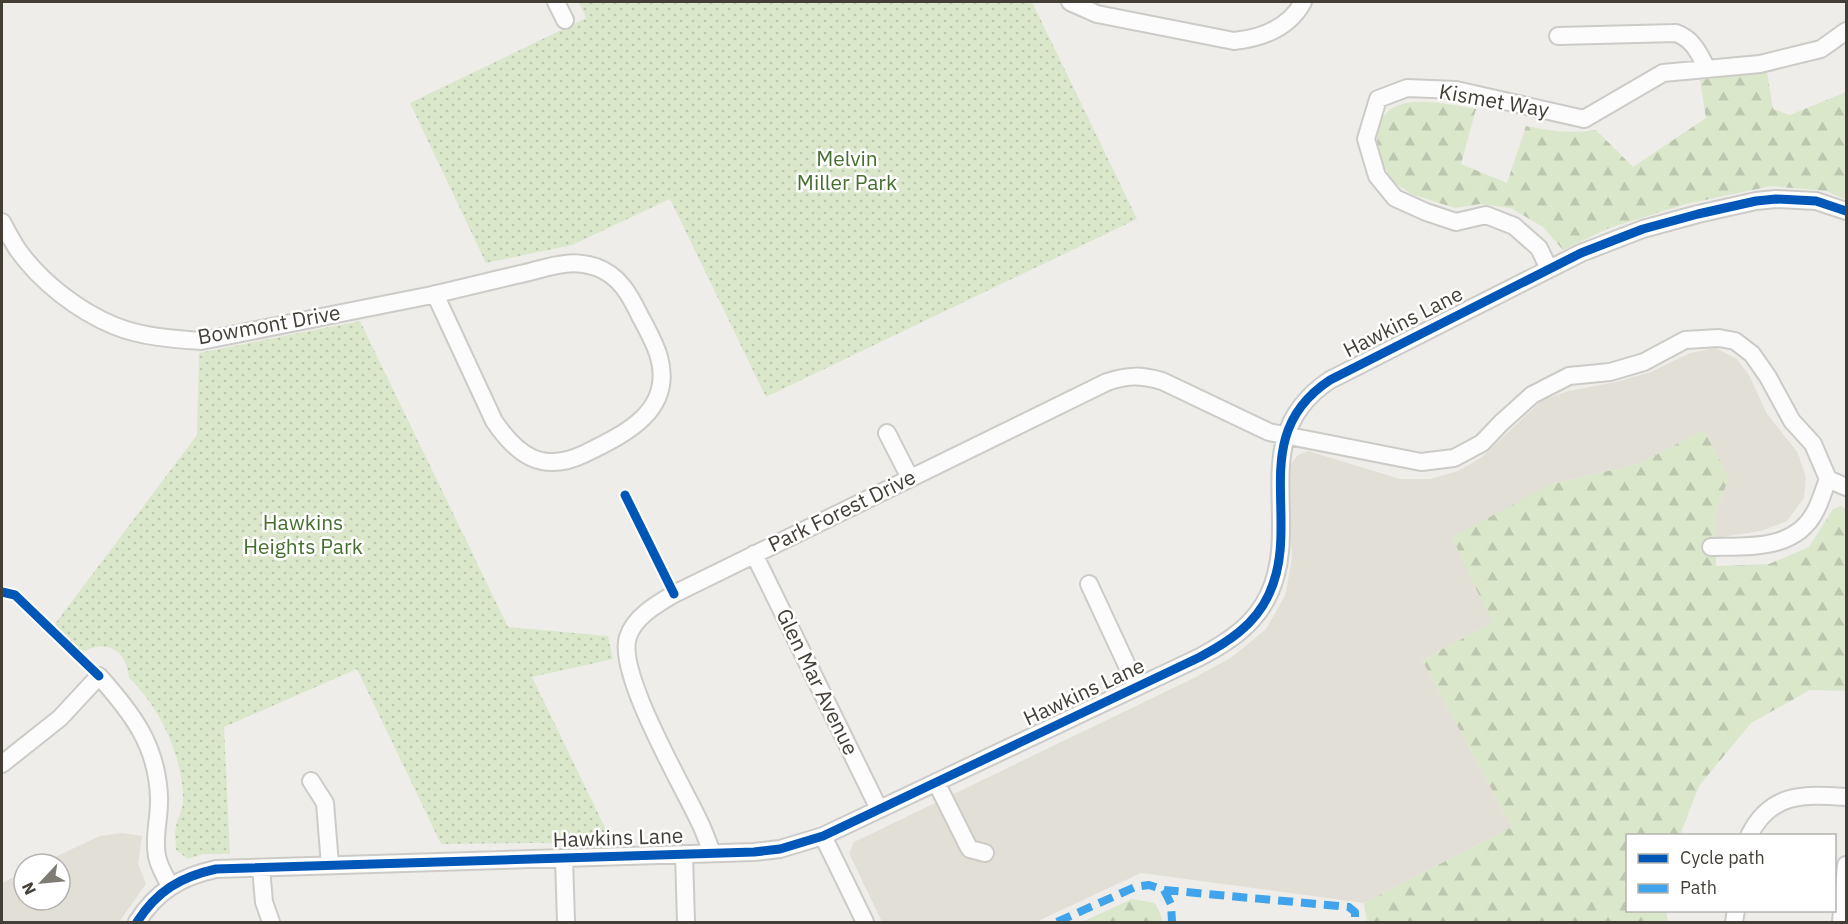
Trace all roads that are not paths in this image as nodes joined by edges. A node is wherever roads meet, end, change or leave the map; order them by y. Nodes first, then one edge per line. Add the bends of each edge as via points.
1 (556, 2) edge
2 (1071, 2) edge
3 (1303, 2) edge
4 (565, 20) dead end
5 (1846, 31) edge
6 (1558, 36) dead end
7 (1707, 69) junction
8 (1846, 211) edge
9 (2, 222) edge
10 (1549, 269) junction
11 (435, 294) junction
12 (887, 433) dead end
13 (1286, 434) junction
14 (910, 478) junction
15 (1828, 478) junction
16 (1846, 487) edge
17 (1711, 547) dead end
18 (754, 555) junction
19 (1089, 584) dead end
20 (1137, 687) junction
21 (2, 764) edge
22 (311, 781) dead end
23 (936, 782) junction
24 (1846, 797) edge
25 (879, 809) junction
26 (1750, 834) edge
27 (823, 836) junction
28 (712, 853) junction
29 (985, 853) dead end
30 (684, 854) junction
31 (564, 858) junction
32 (330, 865) junction
33 (1846, 865) edge
34 (261, 868) junction
35 (170, 886) junction
36 (137, 922) edge
37 (271, 922) edge
38 (566, 922) edge
39 (686, 922) edge
40 (865, 922) edge
41 (1841, 922) edge

1 - 4 street
2 - 3 street via 1097,14 1234,41 1254,39 1276,29 1292,19
5 - 7 street, Kismet Way via 1821,49 1760,64
6 - 7 street via 1676,33 1691,42
7 - 10 street, Kismet Way via 1663,73 1584,119 1456,90 1407,88 1378,99 1366,139 1377,176 1395,198 1456,222 1486,214 1514,226 1539,248
8 - 10 street, Hawkins Lane via 1798,199 1756,201 1643,229
9 - 11 street, Bowmont Drive via 37,273 61,293 115,326 161,337 201,341
10 - 13 street, Hawkins Lane via 1329,380 1303,402
11 - 11 street, Bowmont Drive via 566,263 610,273 631,296 658,354 662,369 657,400 622,435 573,459 556,462 521,453 494,421
12 - 14 street
13 - 14 street, Park Forest Drive via 1269,432 1162,381 1127,376 1107,382
13 - 15 street, Park Forest Drive via 1421,462 1454,458 1482,443 1532,395 1569,376 1610,372 1644,362 1685,340 1719,338 1735,342 1752,354 1792,421 1813,444
13 - 20 street, Hawkins Lane via 1281,456 1279,548 1269,594 1240,633
14 - 18 street, Park Forest Drive
15 - 16 street
15 - 17 street via 1815,511 1793,536 1766,546
18 - 25 street, Glen Mar Avenue
18 - 28 street, Park Forest Drive via 644,613 628,637 626,660 635,690
19 - 20 street
20 - 23 street, Hawkins Lane
21 - 35 street via 60,718 99,676 138,723 153,757 159,795 157,857
22 - 32 street via 325,803
23 - 25 street, Hawkins Lane
23 - 29 street via 968,846
24 - 26 street via 1806,794 1789,798 1764,814
25 - 27 street, Hawkins Lane
27 - 28 street, Hawkins Lane via 780,849
27 - 40 street
28 - 30 street, Hawkins Lane
30 - 31 street, Hawkins Lane
30 - 39 street
31 - 32 street, Hawkins Lane
31 - 38 street
32 - 34 street, Hawkins Lane
33 - 41 street
34 - 35 street, Hawkins Lane via 216,869
34 - 37 street via 264,902
35 - 36 street, Hawkins Lane

